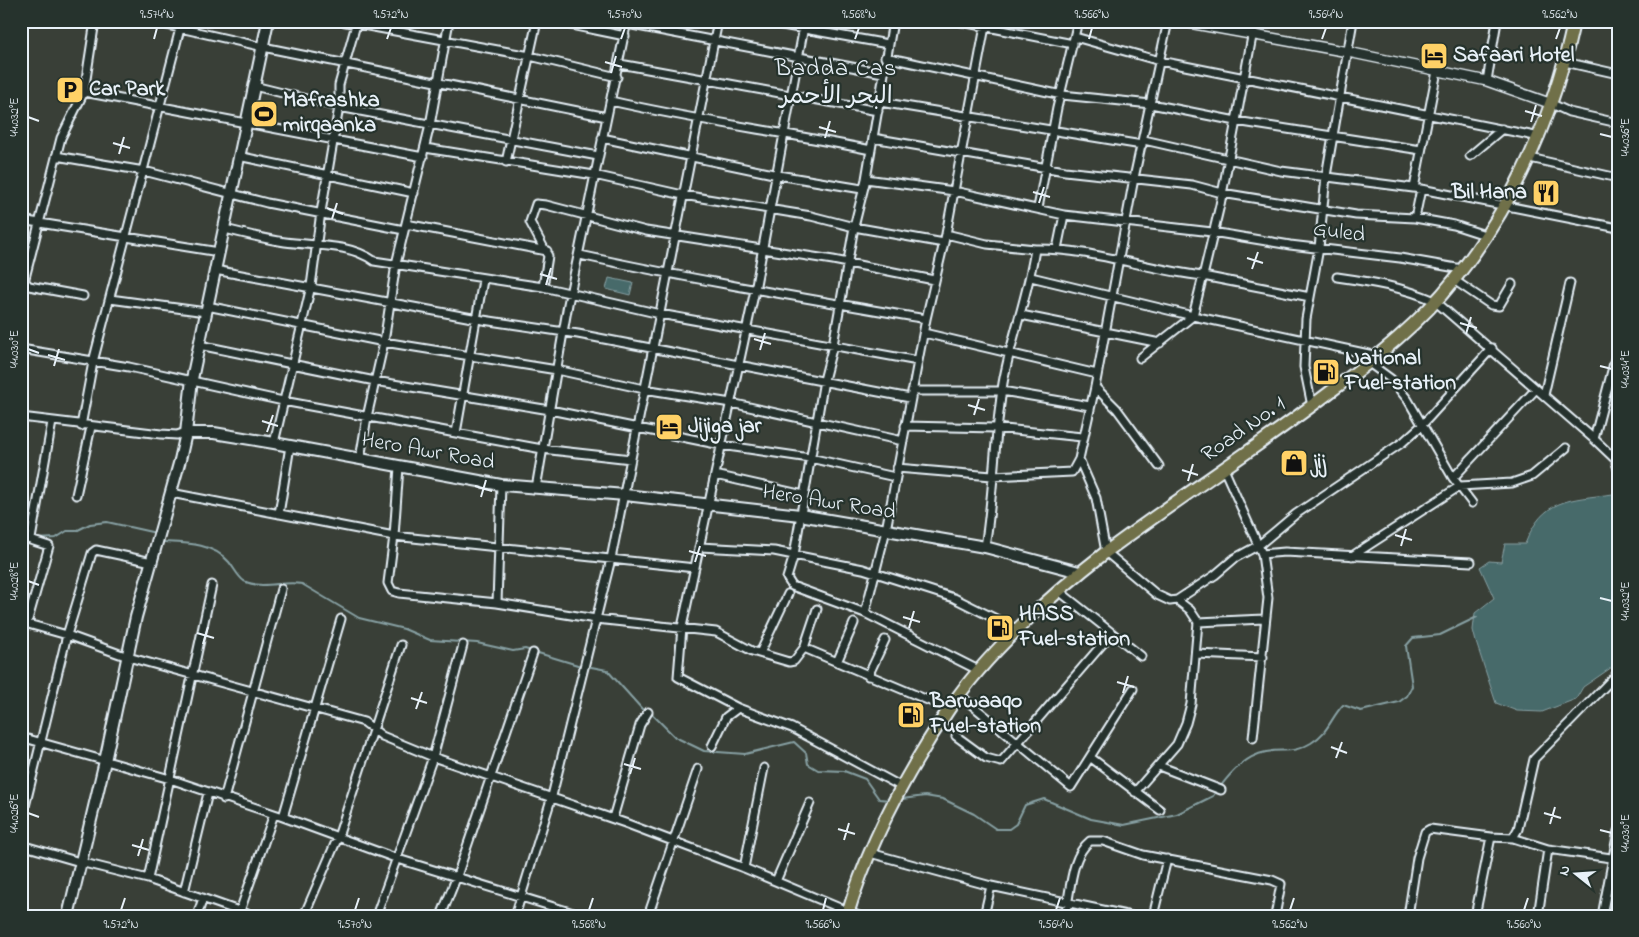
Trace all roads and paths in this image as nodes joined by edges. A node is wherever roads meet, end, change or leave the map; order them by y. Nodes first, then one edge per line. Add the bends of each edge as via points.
1 (95, 21) edge
2 (149, 21) edge
3 (268, 21) edge
4 (341, 21) edge
5 (449, 21) edge
6 (537, 21) edge
7 (552, 21) edge
8 (718, 21) edge
9 (760, 21) edge
10 (893, 21) edge
11 (956, 21) edge
12 (1078, 21) edge
13 (1168, 21) edge
14 (1178, 21) edge
15 (1255, 21) edge
16 (1353, 21) edge
17 (1497, 21) edge
18 (1574, 21) edge
19 (356, 23) edge
20 (627, 23) edge
21 (986, 24) edge
22 (181, 25) edge
23 (805, 25) edge
24 (1253, 35) junction
25 (624, 36) junction
26 (446, 40) junction
27 (1074, 40) junction
28 (714, 42) junction
29 (888, 44) junction
30 (263, 47) junction
31 (1348, 52) junction
32 (530, 56) junction
33 (799, 56) junction
34 (885, 57) junction
35 (1160, 61) junction
36 (346, 62) junction
37 (1565, 62) junction
38 (620, 64) junction
39 (1436, 71) junction
40 (882, 73) junction
41 (1618, 74) edge
42 (976, 75) junction
43 (617, 76) junction
44 (1244, 78) junction
45 (708, 80) junction
46 (1487, 81) junction
47 (439, 82) junction
48 (254, 86) junction
49 (84, 92) junction
50 (1062, 95) junction
51 (792, 96) junction
52 (1339, 96) junction
53 (520, 98) junction
54 (611, 101) junction
55 (880, 102) junction
56 (1151, 104) junction
57 (1552, 104) junction
58 (339, 107) junction
59 (160, 108) junction
60 (878, 111) junction
61 (1428, 114) junction
62 (607, 117) junction
63 (969, 117) junction
64 (699, 120) junction
65 (1236, 121) junction
66 (245, 123) junction
67 (430, 124) junction
68 (1618, 124) edge
69 (1502, 130) junction
70 (1053, 131) junction
71 (785, 133) junction
72 (1333, 137) junction
73 (1540, 137) junction
74 (602, 138) junction
75 (873, 138) junction
76 (511, 140) junction
77 (334, 141) junction
78 (1143, 142) junction
79 (425, 148) junction
80 (870, 150) junction
81 (1421, 150) junction
82 (962, 152) junction
83 (692, 155) junction
84 (56, 156) junction
85 (238, 156) junction
86 (598, 156) junction
87 (1470, 156) dead end
88 (423, 157) junction
89 (1530, 158) junction
90 (1228, 159) junction
91 (506, 162) junction
92 (1047, 168) junction
93 (144, 171) junction
94 (328, 174) junction
95 (594, 175) junction
96 (778, 175) junction
97 (1326, 176) junction
98 (1134, 178) junction
99 (1618, 178) edge
100 (866, 179) junction
101 (1417, 188) junction
102 (862, 189) junction
103 (954, 191) junction
104 (231, 192) junction
105 (414, 193) junction
106 (1222, 193) junction
107 (683, 195) junction
108 (1505, 204) junction
109 (1038, 208) junction
110 (770, 210) junction
111 (1322, 210) junction
112 (321, 212) junction
113 (587, 215) junction
114 (1064, 215) junction
115 (1416, 218) junction
116 (21, 220) edge
117 (38, 222) junction
118 (1127, 224) junction
119 (405, 227) junction
120 (854, 227) junction
121 (1618, 228) edge
122 (225, 229) junction
123 (1212, 232) junction
124 (676, 234) junction
125 (946, 234) junction
126 (1486, 235) junction
127 (127, 237) junction
128 (944, 243) junction
129 (317, 246) junction
130 (1318, 248) junction
131 (1057, 249) junction
132 (762, 250) junction
133 (1035, 250) junction
134 (546, 251) junction
135 (220, 252) junction
136 (580, 254) junction
137 (1119, 261) junction
138 (396, 264) junction
139 (848, 264) junction
140 (1462, 269) junction
141 (215, 270) junction
142 (668, 274) junction
143 (1203, 276) junction
144 (1031, 277) junction
145 (1338, 277) dead end
146 (483, 280) junction
147 (934, 280) junction
148 (1454, 280) junction
149 (1570, 282) dead end
150 (1512, 284) dead end
151 (311, 286) junction
152 (544, 287) junction
153 (755, 290) junction
154 (571, 293) junction
155 (83, 296) dead end
156 (1310, 297) junction
157 (1113, 298) junction
158 (110, 299) junction
159 (1435, 301) junction
160 (388, 302) junction
161 (841, 305) junction
162 (207, 309) junction
163 (660, 314) junction
164 (1021, 315) junction
165 (1193, 316) junction
166 (477, 319) junction
167 (926, 319) junction
168 (302, 325) junction
169 (746, 330) junction
170 (564, 332) junction
171 (924, 333) junction
172 (1106, 333) junction
173 (1304, 339) junction
174 (384, 342) junction
175 (1160, 343) junction
176 (199, 345) junction
177 (833, 345) junction
178 (653, 348) junction
179 (1492, 348) junction
180 (1618, 348) edge
181 (21, 349) edge
182 (1008, 353) junction
183 (471, 356) junction
184 (1140, 358) dead end
185 (1374, 359) junction
186 (918, 361) junction
187 (93, 362) junction
188 (293, 364) junction
189 (738, 366) junction
190 (557, 370) junction
191 (1097, 374) junction
192 (192, 380) junction
193 (824, 380) junction
194 (375, 381) junction
195 (1095, 387) junction
196 (1536, 388) junction
197 (644, 389) junction
198 (1002, 391) junction
199 (911, 395) junction
200 (1544, 395) junction
201 (464, 396) junction
202 (283, 401) junction
203 (730, 403) junction
204 (1090, 406) junction
205 (1312, 406) junction
206 (550, 410) junction
207 (21, 417) edge
208 (367, 417) junction
209 (52, 422) junction
210 (816, 422) junction
211 (1423, 424) junction
212 (81, 426) junction
213 (905, 426) junction
214 (91, 427) junction
215 (636, 428) junction
216 (996, 428) junction
217 (186, 433) junction
218 (456, 433) junction
219 (1082, 437) junction
220 (1594, 439) junction
221 (903, 441) junction
222 (274, 443) junction
223 (721, 445) junction
224 (290, 446) junction
225 (1566, 448) dead end
226 (542, 449) junction
227 (810, 458) junction
228 (360, 459) junction
229 (631, 459) junction
230 (1079, 459) junction
231 (1159, 466) dead end
232 (399, 467) junction
233 (897, 468) junction
234 (1224, 469) junction
235 (1618, 470) edge
236 (715, 475) junction
237 (992, 476) junction
238 (895, 477) junction
239 (1453, 478) junction
240 (501, 485) junction
241 (1460, 486) junction
242 (536, 488) junction
243 (171, 493) junction
244 (76, 495) dead end
245 (804, 495) junction
246 (625, 496) junction
247 (1472, 503) dead end
248 (709, 504) junction
249 (279, 514) junction
250 (800, 515) junction
251 (886, 530) junction
252 (394, 536) junction
253 (21, 537) edge
254 (31, 539) junction
255 (1259, 545) junction
256 (700, 547) junction
257 (985, 547) junction
258 (498, 548) junction
259 (1106, 552) junction
260 (1262, 554) junction
261 (794, 555) junction
262 (1352, 556) junction
263 (611, 559) junction
264 (152, 562) junction
265 (1471, 562) dead end
266 (695, 568) junction
267 (1079, 572) junction
268 (875, 573) junction
269 (212, 585) dead end
270 (280, 589) dead end
271 (1059, 591) junction
272 (788, 594) dead end
273 (1178, 600) junction
274 (497, 603) junction
275 (817, 609) dead end
276 (865, 613) junction
277 (340, 619) dead end
278 (596, 619) junction
279 (1264, 619) junction
280 (24, 622) edge
281 (1198, 622) junction
282 (854, 623) dead end
283 (682, 627) junction
284 (1018, 630) junction
285 (1112, 633) junction
286 (67, 635) junction
287 (885, 640) dead end
288 (401, 645) dead end
289 (463, 645) dead end
290 (804, 648) junction
291 (533, 653) dead end
292 (760, 653) junction
293 (1196, 654) junction
294 (1141, 656) dead end
295 (128, 657) junction
296 (1263, 657) junction
297 (837, 662) junction
298 (980, 670) junction
299 (1618, 673) edge
300 (191, 675) junction
301 (868, 676) junction
302 (1133, 689) dead end
303 (252, 692) junction
304 (960, 695) junction
305 (738, 708) junction
306 (316, 709) junction
307 (949, 709) junction
308 (648, 712) dead end
309 (373, 728) junction
310 (956, 736) dead end
311 (21, 737) edge
312 (1253, 738) dead end
313 (41, 741) junction
314 (1018, 743) junction
315 (712, 746) dead end
316 (433, 757) junction
317 (1090, 757) junction
318 (105, 760) junction
319 (1159, 766) junction
320 (764, 768) dead end
321 (698, 769) dead end
322 (492, 776) junction
323 (170, 779) junction
324 (902, 787) junction
325 (1221, 790) dead end
326 (1135, 792) junction
327 (208, 793) junction
328 (552, 796) junction
329 (224, 799) junction
330 (810, 804) dead end
331 (1160, 810) dead end
332 (274, 814) junction
333 (283, 817) junction
334 (613, 818) junction
335 (21, 823) edge
336 (1618, 832) edge
337 (338, 837) junction
338 (1491, 837) junction
339 (1513, 838) junction
340 (673, 842) junction
341 (21, 845) edge
342 (1548, 849) junction
343 (870, 854) junction
344 (398, 859) junction
345 (1167, 859) junction
346 (1614, 859) edge
347 (80, 862) junction
348 (744, 868) junction
349 (457, 876) junction
350 (148, 879) junction
351 (776, 881) junction
352 (991, 886) junction
353 (184, 892) junction
354 (521, 896) junction
355 (203, 898) junction
356 (1068, 903) junction
357 (240, 911) junction
358 (852, 914) edge
359 (68, 916) edge
360 (197, 916) edge
361 (253, 916) edge
362 (304, 916) edge
363 (376, 916) edge
364 (441, 916) edge
365 (515, 916) edge
366 (583, 916) edge
367 (648, 916) edge
368 (984, 916) edge
369 (1065, 916) edge
370 (1131, 916) edge
371 (1153, 916) edge
372 (1275, 916) edge
373 (1408, 916) edge
374 (1475, 916) edge
375 (1538, 916) edge
376 (1602, 916) edge

1 - 49 street
2 - 22 street
3 - 30 main road
4 - 19 street
5 - 26 street
6 - 32 street
7 - 25 street
8 - 28 street
9 - 23 street
10 - 29 street
11 - 21 street
12 - 27 street
13 - 35 street
14 - 24 street
15 - 24 street
16 - 31 street
17 - 46 street
18 - 37 highway, Road No. 1
19 - 26 street
19 - 36 street
20 - 25 street
20 - 28 street
21 - 27 street
21 - 42 street
22 - 30 street
22 - 59 street
23 - 29 street
23 - 33 street
24 - 31 street
24 - 44 street
25 - 38 street
26 - 32 street
26 - 47 street
27 - 35 street
27 - 50 street
28 - 33 street
28 - 45 street
29 - 34 street
30 - 36 street
30 - 48 main road
31 - 39 street
31 - 52 street
32 - 43 street
32 - 53 street
33 - 40 street
33 - 51 street
34 - 40 street
34 - 42 street
35 - 44 street
35 - 56 street
36 - 47 street
36 - 58 street via 339,85
37 - 41 street
37 - 57 highway, Road No. 1
38 - 43 street
38 - 45 street
39 - 46 street
39 - 61 street
40 - 55 street
42 - 50 street
42 - 63 street
43 - 54 street
44 - 52 street
44 - 65 street
45 - 51 street
45 - 64 street
46 - 57 street
47 - 53 street
47 - 67 street
48 - 58 street
48 - 66 main road
49 - 59 street
49 - 84 street via 65,127
50 - 56 street
50 - 70 street
51 - 60 street
51 - 71 street
52 - 61 street
52 - 72 street
53 - 62 street
53 - 76 street
54 - 62 street
54 - 64 street
55 - 60 street
55 - 63 street
56 - 65 street
56 - 78 street
57 - 68 street via 1568,112
57 - 73 highway, Road No. 1
58 - 67 street
58 - 77 street
59 - 66 street
59 - 93 street
60 - 75 street
61 - 69 street
61 - 81 street
62 - 74 street
63 - 70 street
63 - 82 street
64 - 71 street
64 - 83 street
65 - 72 street
65 - 90 street
66 - 77 street
66 - 85 main road
67 - 76 street
67 - 79 street
69 - 73 street
69 - 87 street
70 - 78 street
70 - 92 street
71 - 80 street
71 - 96 street
72 - 81 street
72 - 97 street
73 - 89 highway, Road No. 1
74 - 83 street
74 - 86 street
75 - 80 street
75 - 82 street
76 - 86 street
76 - 91 street
77 - 88 street
77 - 94 street
78 - 90 street
78 - 98 street
79 - 88 street
79 - 91 street
80 - 100 street
81 - 101 street
82 - 92 street
82 - 103 street
83 - 96 street
83 - 107 street
84 - 93 street
84 - 117 street
85 - 94 street
85 - 104 main road
86 - 95 street
88 - 105 street
89 - 99 street
89 - 108 highway, Road No. 1
90 - 97 street via 1281,171
90 - 106 street
91 - 95 street
92 - 98 street
92 - 109 street
93 - 104 street
93 - 127 street
94 - 105 street
94 - 112 street
95 - 107 street
95 - 113 street
96 - 102 street
96 - 110 street
97 - 101 street
97 - 111 street
98 - 106 street via 1192,185
98 - 118 street
100 - 102 street
100 - 103 street, Guled
101 - 108 street
101 - 115 street
102 - 120 street
103 - 109 street, Guled
103 - 125 street
104 - 112 street via 267,203
104 - 122 main road
105 - 119 street
106 - 111 street
106 - 123 street
107 - 110 street
107 - 124 street
108 - 121 street
108 - 126 highway, Road No. 1
109 - 114 street, Guled
110 - 120 street
110 - 132 street
111 - 115 street
111 - 130 street
112 - 119 street
112 - 129 street
113 - 124 street
113 - 134 street via 536,204 530,222
113 - 136 street
114 - 118 street, Guled
114 - 131 street
115 - 126 street
116 - 117 street
117 - 127 street
117 - 155 street via 25,282 30,286
118 - 123 street, Guled
118 - 137 street
119 - 134 street
119 - 138 street
120 - 128 street
120 - 139 street
122 - 129 street
122 - 135 main road
123 - 130 street, Guled
123 - 143 street
124 - 132 street
124 - 142 street
125 - 128 street
125 - 133 street
126 - 140 highway, Road No. 1
127 - 135 street
127 - 158 street
128 - 147 street
129 - 138 street via 357,252 374,262
129 - 151 street
130 - 140 street, Guled
130 - 156 street
131 - 133 street
131 - 137 street
132 - 139 street
132 - 153 street
133 - 144 street
134 - 152 street
135 - 141 main road
136 - 142 street
136 - 154 street
137 - 143 street via 1171,273
137 - 157 street
138 - 146 street
138 - 160 street
139 - 147 street
139 - 161 street
140 - 148 highway, Road No. 1
141 - 151 street
141 - 162 main road
142 - 153 street
142 - 163 street
143 - 156 street
143 - 165 street
144 - 157 street
144 - 164 street
145 - 159 street via 1386,284
146 - 152 street
146 - 166 street
147 - 167 street
148 - 150 street via 1491,305 1499,306
148 - 159 highway, Road No. 1
149 - 200 street
151 - 160 street
151 - 168 street
152 - 154 street
153 - 161 street
153 - 169 street
154 - 163 street
154 - 170 street
156 - 173 street
157 - 165 street
157 - 172 street
158 - 162 street
158 - 187 street
159 - 179 street
159 - 185 highway, Road No. 1
160 - 166 street
160 - 174 street
161 - 167 street
161 - 177 street
162 - 168 street
162 - 176 main road
163 - 169 street
163 - 178 street
164 - 172 street
164 - 182 street
165 - 173 street
165 - 175 street
166 - 170 street
166 - 183 street
167 - 171 street
168 - 174 street
168 - 188 street
169 - 177 street
169 - 189 street
170 - 178 street
170 - 190 street
171 - 182 street
171 - 186 street
172 - 175 street
172 - 191 street
173 - 185 street
173 - 205 street via 1304,367
174 - 183 street
174 - 194 street
175 - 184 street
176 - 188 street
176 - 192 main road
177 - 186 street
177 - 193 street
178 - 189 street
178 - 197 street
179 - 196 street
179 - 211 street
180 - 220 street
181 - 187 street
182 - 191 street
182 - 198 street
183 - 190 street
183 - 201 street
185 - 205 highway, Road No. 1
185 - 211 street
186 - 199 street
187 - 192 street
187 - 212 street
188 - 194 street
188 - 202 street
189 - 193 street
189 - 203 street
190 - 197 street
190 - 206 street
191 - 195 street
192 - 202 street
192 - 217 main road
193 - 199 street
193 - 210 street
194 - 201 street
194 - 208 street
195 - 204 street
195 - 231 street via 1117,409
196 - 200 street
196 - 239 street
197 - 203 street
197 - 215 street
198 - 199 street
198 - 204 street
198 - 216 street
199 - 213 street
200 - 220 street
201 - 206 street
201 - 218 street
202 - 208 street
202 - 222 street
203 - 210 street
203 - 223 street
204 - 219 street
205 - 234 highway, Road No. 1
206 - 215 street
206 - 226 street
207 - 209 street
208 - 218 street
208 - 228 street
209 - 212 street
209 - 254 street
210 - 221 street
210 - 227 street
211 - 239 street
211 - 255 street via 1403,442 1296,514
212 - 214 street
213 - 216 street
213 - 221 street
214 - 217 street via 177,435
214 - 244 street
215 - 223 street
215 - 229 street
216 - 219 street
216 - 237 street
217 - 222 main road, Hero Awr Road via 214,433
217 - 243 main road
218 - 226 street
219 - 230 street
220 - 235 street via 1615,459
221 - 233 street
222 - 224 main road, Hero Awr Road
223 - 227 street
223 - 236 street
224 - 228 main road, Hero Awr Road
224 - 249 street
225 - 241 street via 1532,476 1512,483
226 - 229 street
226 - 242 street
227 - 238 street
227 - 245 street
228 - 232 main road, Hero Awr Road
229 - 246 street
230 - 237 street via 1072,472 1068,473
230 - 259 street via 1096,498
232 - 240 main road, Hero Awr Road
232 - 252 street
233 - 237 street
233 - 238 street
234 - 255 street
234 - 259 highway, Road No. 1
236 - 245 street
236 - 248 street
237 - 257 street
238 - 251 street
239 - 241 street
240 - 242 main road, Hero Awr Road
240 - 258 street
241 - 247 street
241 - 262 street
242 - 246 main road, Hero Awr Road
243 - 249 street
243 - 264 main road
245 - 250 street
246 - 248 main road, Hero Awr Road
246 - 263 street
248 - 250 main road, Hero Awr Road
248 - 256 street
249 - 252 street
250 - 251 main road, Hero Awr Road
250 - 261 street
251 - 257 main road, Hero Awr Road
251 - 268 street
252 - 258 street
252 - 274 street via 388,583 392,590
253 - 254 street
254 - 280 street via 49,546
255 - 260 street
255 - 273 street
256 - 261 street
256 - 266 street
257 - 267 main road, Hero Awr Road
258 - 263 street
258 - 274 street
259 - 267 highway, Road No. 1
259 - 273 street via 1157,595 1170,601
260 - 262 street via 1285,552
260 - 279 street via 1268,598
261 - 268 street
261 - 276 street via 787,578 792,586
262 - 265 street
263 - 266 street
263 - 278 street
264 - 286 street via 94,551
264 - 295 main road
266 - 283 street
267 - 271 highway, Road No. 1
268 - 276 street
268 - 284 street via 954,598
269 - 300 street
270 - 303 street
271 - 284 highway, Road No. 1
271 - 285 street
272 - 292 street
273 - 281 street
274 - 278 street
275 - 290 street
276 - 298 street
277 - 306 street
278 - 283 street
278 - 328 street
279 - 281 street
279 - 296 street
280 - 286 street
281 - 293 street
282 - 297 street
283 - 292 street via 716,632
283 - 305 street via 678,677
284 - 298 highway, Road No. 1
285 - 294 street
285 - 314 street
286 - 295 street
286 - 313 street
287 - 301 street
288 - 309 street
289 - 316 street
290 - 292 street via 794,661 788,662
290 - 297 street
291 - 322 street
293 - 296 street
293 - 319 street via 1186,723 1177,744
295 - 300 street
295 - 318 main road
296 - 312 street
297 - 301 street
298 - 304 highway, Road No. 1
299 - 339 street via 1534,759 1518,829
300 - 303 street
300 - 323 street
301 - 307 street
302 - 317 street
303 - 306 street
303 - 329 street
304 - 307 highway, Road No. 1
304 - 314 street
305 - 315 street via 726,717
305 - 324 street via 800,732
306 - 309 street via 364,722
306 - 333 street
307 - 324 highway, Road No. 1
308 - 334 street via 640,725
309 - 316 street via 382,736
309 - 337 street
310 - 314 street via 995,762 1001,762
311 - 313 street
313 - 318 street
313 - 335 street
314 - 317 street via 1071,787
316 - 322 street
316 - 344 street
317 - 326 street
318 - 323 street
318 - 347 main road
319 - 325 street
319 - 326 street
320 - 348 street
321 - 340 street
322 - 328 street
322 - 349 street
323 - 327 street
323 - 350 street
324 - 343 highway, Road No. 1
326 - 331 street
327 - 329 street
327 - 353 street
328 - 334 street
328 - 354 street
329 - 332 street
330 - 351 street
332 - 333 street
332 - 357 street
333 - 337 street
334 - 340 street
336 - 346 street
337 - 344 street
337 - 362 street
338 - 339 street
338 - 373 street via 1430,829 1425,832 1417,858
338 - 374 street
339 - 342 street
340 - 348 street
340 - 367 street
341 - 347 street
342 - 346 street
342 - 375 street
343 - 352 street
343 - 358 highway, Road No. 1
344 - 349 street
344 - 363 street
345 - 356 street via 1103,841 1090,841 1081,848 1077,859
345 - 371 street
345 - 372 street via 1281,884
346 - 376 street
347 - 350 street
347 - 359 main road
348 - 351 street
349 - 354 street
349 - 364 street
350 - 353 street
351 - 358 street
352 - 356 street
352 - 368 street
353 - 355 street
354 - 365 street
354 - 366 street
355 - 357 street
355 - 360 street
356 - 369 street
356 - 370 street
357 - 361 street

